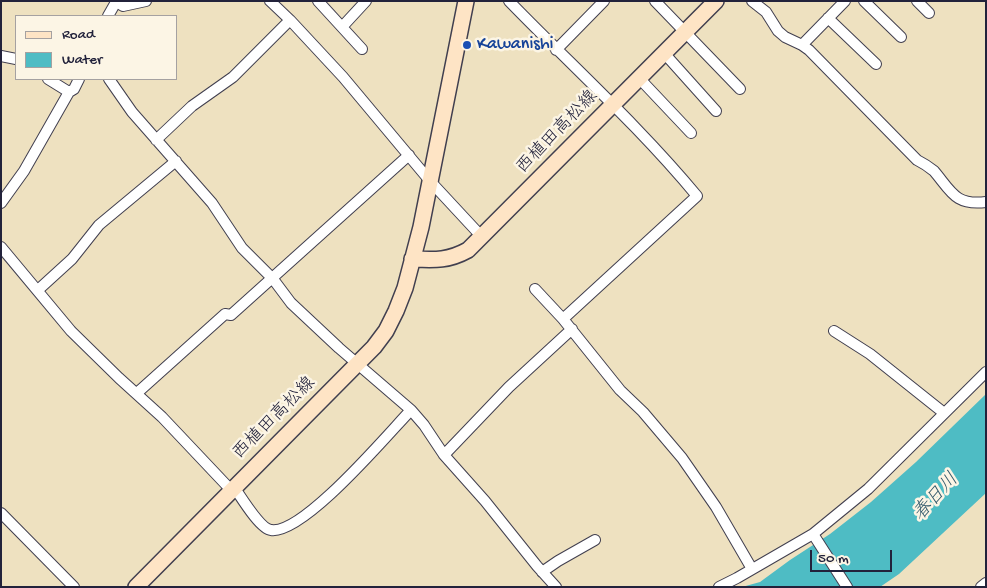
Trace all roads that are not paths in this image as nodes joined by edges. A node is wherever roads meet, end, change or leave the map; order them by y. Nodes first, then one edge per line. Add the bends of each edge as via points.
1 (146, 1) edge
2 (270, 1) edge
3 (318, 1) edge
4 (366, 1) edge
5 (466, 1) edge
6 (509, 1) edge
7 (655, 1) edge
8 (716, 1) edge
9 (752, 1) edge
10 (845, 1) edge
11 (864, 1) edge
12 (917, 1) edge
13 (115, 2) edge
14 (601, 2) edge
15 (929, 13) dead end
16 (108, 15) edge
17 (828, 18) junction
18 (290, 20) junction
19 (342, 27) junction
20 (684, 32) junction
21 (901, 37) dead end
22 (802, 45) junction
23 (362, 49) dead end
24 (556, 50) junction
25 (664, 53) junction
26 (1, 56) edge
27 (15, 59) edge
28 (876, 64) dead end
29 (639, 78) junction
30 (50, 80) edge
31 (78, 80) edge
32 (110, 80) edge
33 (740, 89) dead end
34 (69, 92) junction
35 (613, 104) junction
36 (716, 111) dead end
37 (691, 133) dead end
38 (156, 140) junction
39 (409, 155) junction
40 (176, 161) junction
41 (430, 181) junction
42 (986, 202) edge
43 (1, 203) edge
44 (482, 237) junction
45 (2, 252) edge
46 (412, 259) junction
47 (273, 279) junction
48 (534, 289) dead end
49 (38, 290) junction
50 (563, 319) junction
51 (572, 329) junction
52 (834, 331) dead end
53 (357, 364) junction
54 (986, 372) edge
55 (137, 394) junction
56 (411, 410) junction
57 (944, 413) junction
58 (444, 455) junction
59 (233, 489) junction
60 (1, 513) edge
61 (815, 536) junction
62 (595, 540) dead end
63 (752, 570) junction
64 (542, 572) junction
65 (986, 583) edge
66 (74, 587) edge
67 (136, 587) edge
68 (556, 587) edge
69 (719, 587) edge
70 (847, 587) edge
71 (981, 587) edge

1 - 13 street via 123,6
2 - 18 street
3 - 19 street
4 - 19 street
5 - 41 main road, 西植田高松線
6 - 24 street
7 - 20 street
8 - 20 main road, 西植田高松線
9 - 22 street via 766,12 785,38
10 - 17 street
11 - 21 street
12 - 15 street
13 - 16 street
14 - 24 street
17 - 22 street
17 - 28 street
18 - 38 street via 233,77 192,106
18 - 39 street via 343,76
19 - 23 street
20 - 25 main road, 西植田高松線
20 - 33 street
22 - 42 street via 956,197
24 - 35 street
25 - 29 main road, 西植田高松線
25 - 36 street
26 - 27 street
29 - 35 main road, 西植田高松線
29 - 37 street
30 - 34 street
31 - 34 street
32 - 38 street
34 - 43 street
35 - 44 main road, 西植田高松線
35 - 50 street via 697,196
38 - 40 street
39 - 41 street
39 - 47 street
40 - 47 street via 212,202 242,248
40 - 49 street via 99,225 72,259
41 - 44 street
41 - 46 main road, 西植田高松線
44 - 46 main road, 西植田高松線 via 455,257
45 - 49 street
46 - 53 main road, 西植田高松線 via 405,288 386,331
47 - 53 street via 292,303
47 - 55 street via 232,315 225,314
48 - 50 street
49 - 55 street via 71,331
50 - 51 street
51 - 58 street
51 - 63 street via 620,390 682,458 716,507
52 - 57 street via 870,354
53 - 56 street
53 - 59 main road, 西植田高松線
54 - 57 street
55 - 59 street
56 - 58 street
56 - 59 street via 323,500 279,530 262,526
57 - 61 street via 868,489
58 - 64 street via 485,500
59 - 67 main road, 西植田高松線
60 - 66 street
61 - 63 street
61 - 70 street
62 - 64 street
63 - 69 street
64 - 68 street
65 - 71 street

